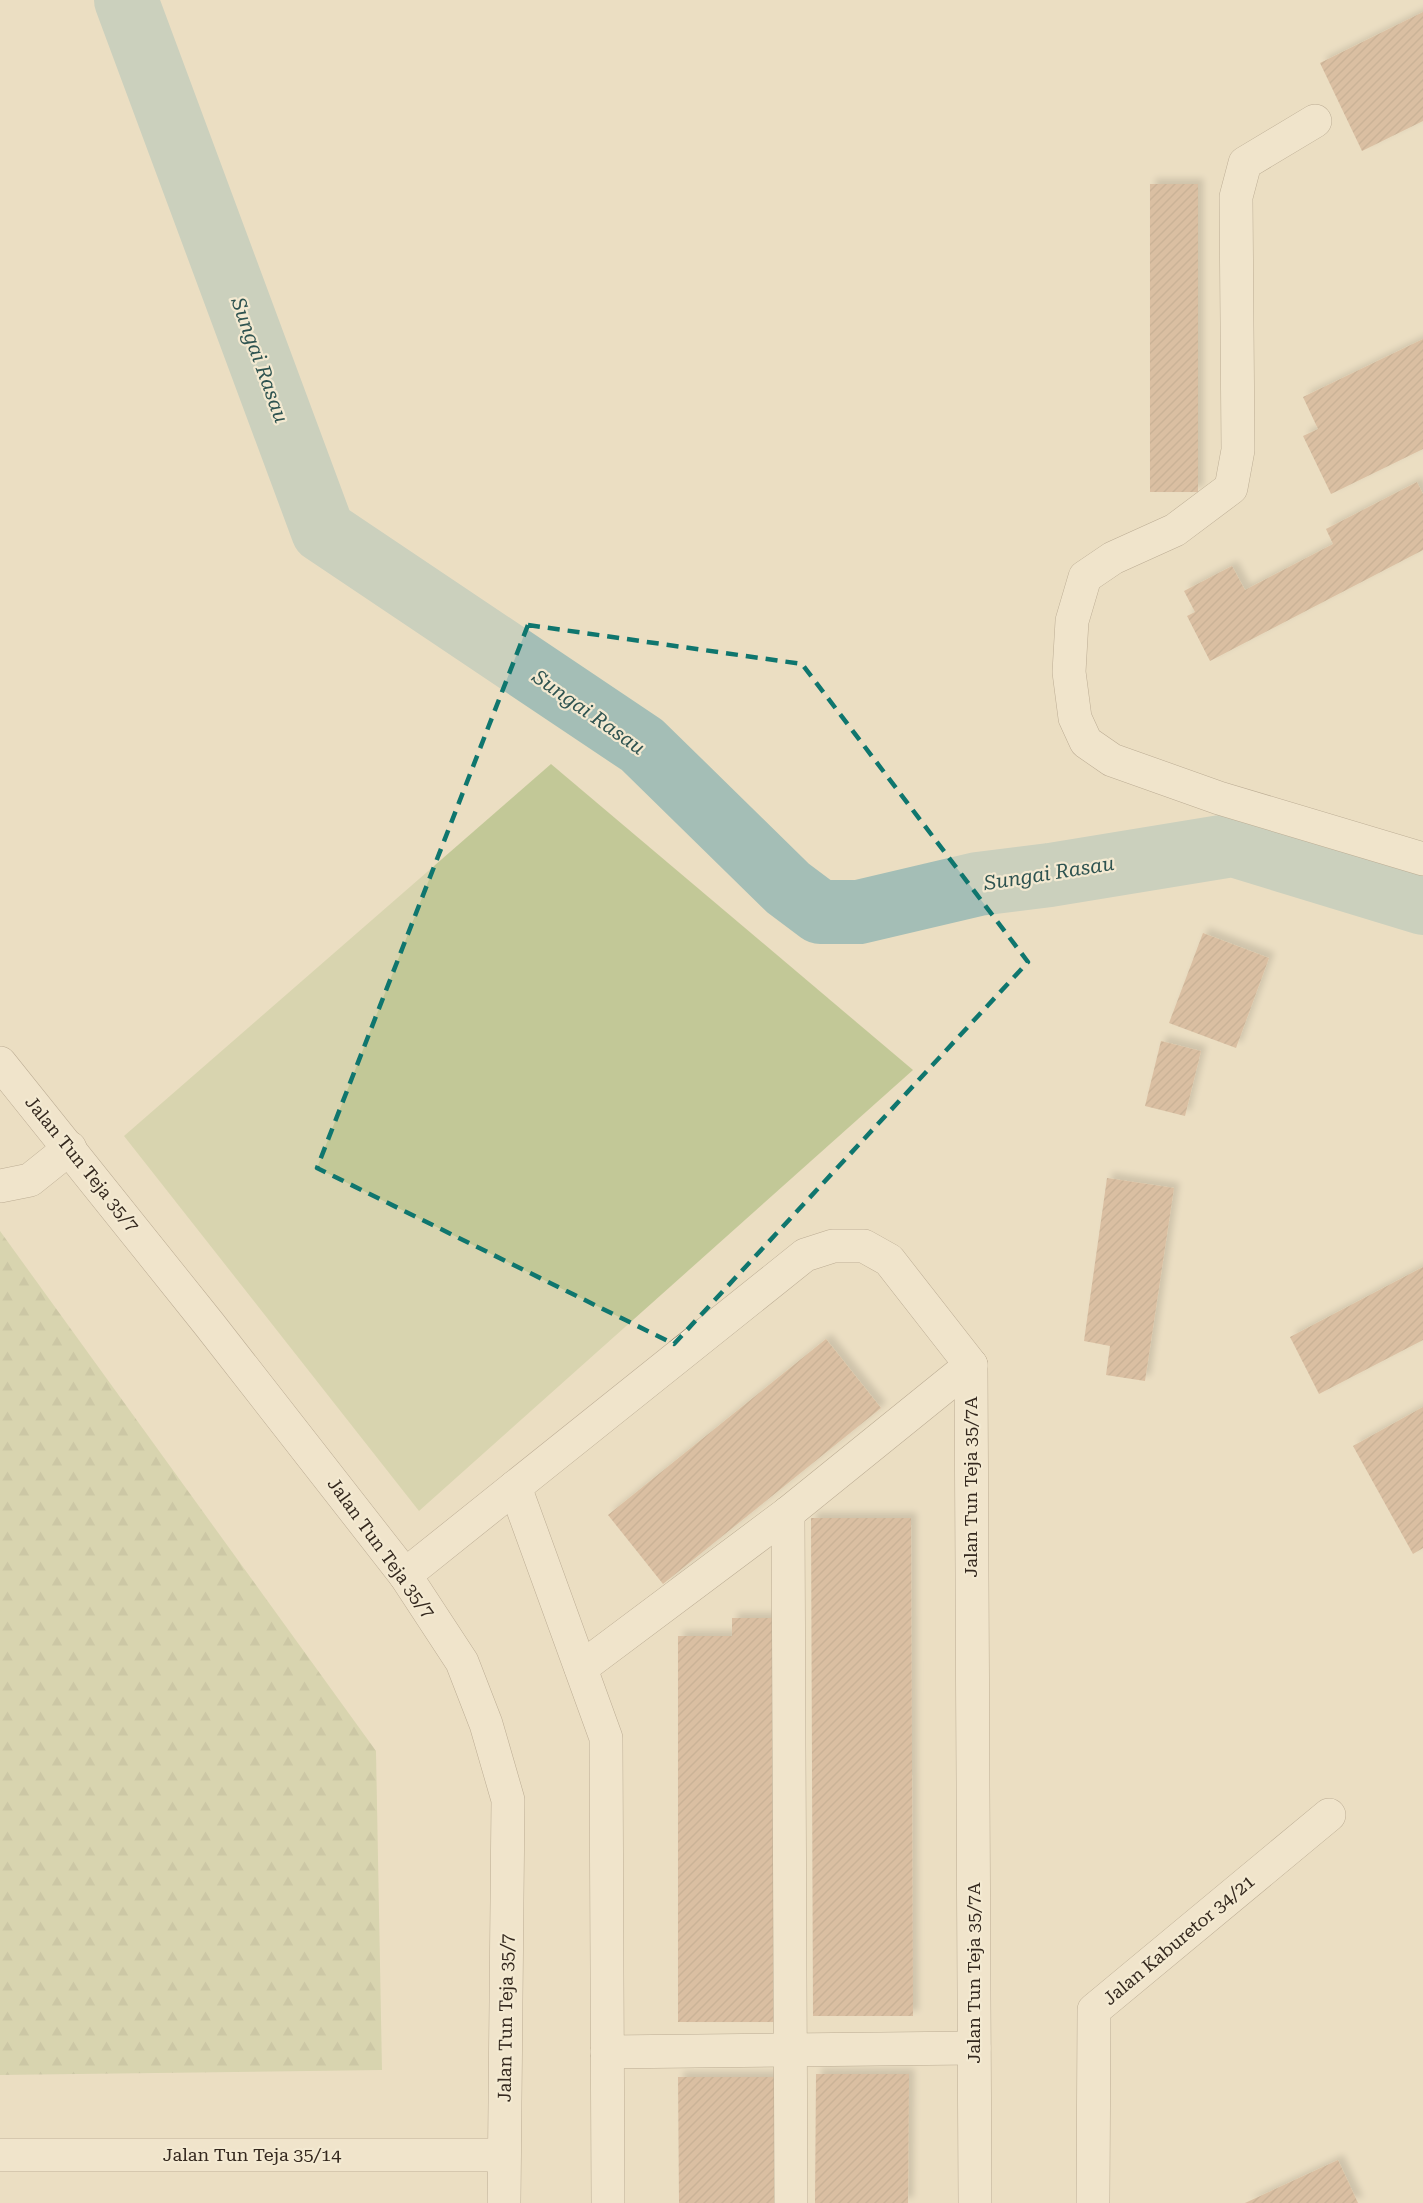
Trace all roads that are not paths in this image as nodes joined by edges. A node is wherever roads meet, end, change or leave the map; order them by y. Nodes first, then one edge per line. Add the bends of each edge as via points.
1 (1315, 121) dead end
2 (1423, 859) edge
3 (0, 1062) edge
4 (70, 1148) junction
5 (0, 1186) edge
6 (971, 1365) junction
7 (515, 1487) junction
8 (788, 1513) junction
9 (405, 1575) junction
10 (580, 1668) junction
11 (1329, 1815) dead end
12 (974, 2048) junction
13 (790, 2050) junction
14 (607, 2052) junction
15 (0, 2155) edge
16 (504, 2155) junction
17 (504, 2203) edge
18 (608, 2203) edge
19 (791, 2203) edge
20 (975, 2203) edge
21 (1093, 2203) edge

1 - 2 street via 1245,163 1236,197 1238,450 1231,488 1175,530 1113,558 1085,578 1072,621 1069,672 1075,718 1086,742 1112,760 1219,798
3 - 4 street, Jalan Tun Teja 35/7
4 - 5 street via 30,1180
4 - 9 street, Jalan Tun Teja 35/7
6 - 7 street via 889,1260 864,1246 833,1246 805,1255
6 - 8 street
6 - 12 street, Jalan Tun Teja 35/7A
7 - 9 street
7 - 10 street
8 - 10 street
8 - 13 street
9 - 16 street, Jalan Tun Teja 35/7 via 462,1662 486,1724 508,1800
10 - 14 street via 606,1738
11 - 21 street, Jalan Kaburetor 34/21 via 1094,2010
12 - 13 street
12 - 20 street, Jalan Tun Teja 35/7A
13 - 14 street
13 - 19 street
14 - 18 street
15 - 16 street, Jalan Tun Teja 35/14
16 - 17 street, Jalan Tun Teja 35/7

